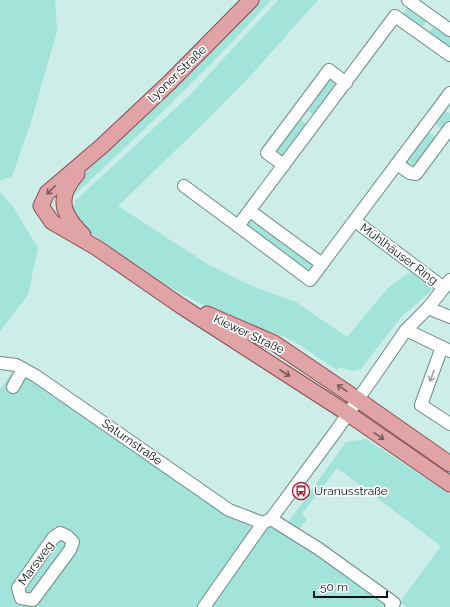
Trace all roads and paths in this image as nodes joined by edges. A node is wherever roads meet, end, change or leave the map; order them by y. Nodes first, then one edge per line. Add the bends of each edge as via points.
1 (251, 0) edge
2 (407, 0) edge
3 (395, 16) junction
4 (434, 18) junction
5 (450, 30) edge
6 (422, 35) junction
7 (450, 55) edge
8 (346, 82) junction
9 (450, 93) edge
10 (446, 106) edge
11 (298, 111) junction
12 (315, 123) junction
13 (426, 125) junction
14 (447, 133) edge
15 (102, 146) junction
16 (397, 164) junction
17 (284, 165) junction
18 (184, 186) dead end
19 (250, 211) junction
20 (355, 221) junction
21 (238, 226) junction
22 (97, 248) junction
23 (322, 264) junction
24 (447, 284) edge
25 (157, 288) junction
26 (428, 308) junction
27 (450, 317) edge
28 (406, 330) junction
29 (446, 349) edge
30 (0, 363) edge
31 (23, 369) junction
32 (13, 387) dead end
33 (357, 398) junction
34 (347, 414) junction
35 (446, 421) edge
36 (450, 464) edge
37 (450, 484) edge
38 (267, 521) junction
39 (18, 602) edge
40 (395, 606) edge
41 (204, 607) edge

1 - 15 main road, Lyoner Straße
2 - 3 street
2 - 4 street
3 - 6 street
3 - 8 street
4 - 5 street
4 - 6 street
6 - 7 street
8 - 11 street via 329,70
8 - 12 street
9 - 10 street, Mühlhäuser Ring
10 - 13 street, Mühlhäuser Ring
11 - 12 street
11 - 17 street via 267,153
12 - 17 street
13 - 14 street
13 - 16 street, Mühlhäuser Ring
14 - 16 street via 416,174
15 - 22 main road, Lyoner Straße via 68,185 64,202 64,210 72,224
15 -> 22 main road, Lyoner Straße via 47,193 41,206 52,222
16 - 20 street, Mühlhäuser Ring
17 - 19 street
18 - 21 street, Mühlhäuser Ring
19 - 21 street
19 - 23 street
20 - 23 street, Mühlhäuser Ring
20 - 24 street, Mühlhäuser Ring
21 - 23 street, Mühlhäuser Ring via 310,280
22 - 25 main road, Kiewer Straße
24 - 26 street
33 -> 25 main road, Kiewer Straße via 274,343 213,317
25 -> 34 main road, Kiewer Straße
26 - 27 street
26 - 28 street
28 - 29 street
28 - 33 street
29 -> 35 street via 421,406
30 - 31 street, Saturnstraße via 16,365
31 - 32 street
31 - 38 street, Saturnstraße via 58,389 229,510
33 - 34 street
33 - 36 main road, Kiewer Straße
34 -> 37 main road, Kiewer Straße
34 - 38 street
38 - 40 street via 319,549
38 - 41 street
39 - 39 street, Marsweg via 33,600 70,550 73,542 67,536 60,533 53,538 18,588

